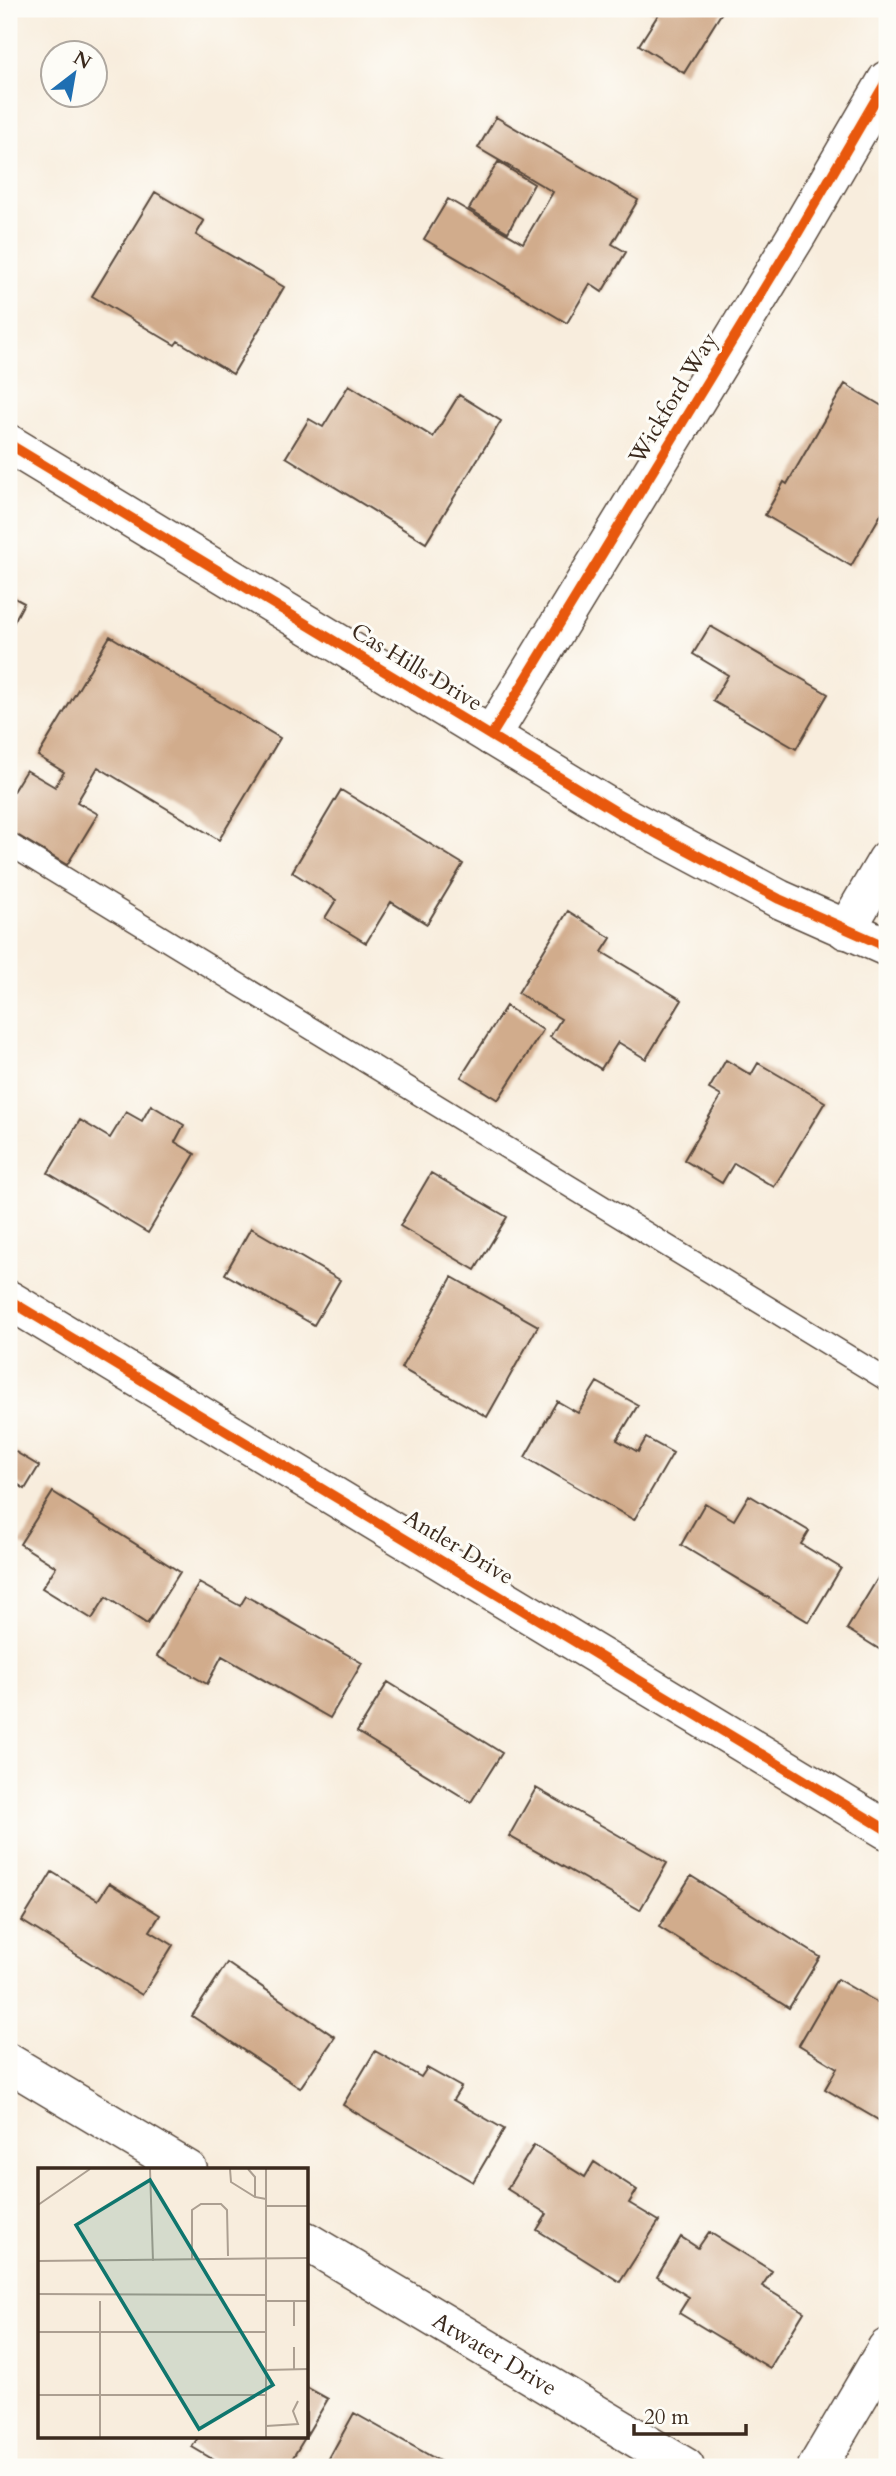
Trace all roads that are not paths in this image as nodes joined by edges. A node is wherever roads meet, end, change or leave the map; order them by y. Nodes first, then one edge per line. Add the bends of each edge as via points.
1 (887, 80) edge
2 (9, 444) edge
3 (491, 736) junction
4 (9, 844) edge
5 (887, 860) edge
6 (846, 930) junction
7 (887, 947) edge
8 (9, 1300) edge
9 (887, 1380) edge
10 (887, 1830) edge
11 (9, 2063) edge
12 (185, 2168) edge
13 (308, 2242) edge
14 (887, 2348) edge
15 (685, 2467) edge
16 (817, 2467) edge

1 - 3 street, Wickford Way
2 - 3 street, Cas Hills Drive
3 - 6 street, Cas Hills Drive via 620,814
4 - 9 lane
5 - 6 street
6 - 7 street, Cas Hills Drive
8 - 10 street, Antler Drive
11 - 12 street
13 - 15 street, Atwater Drive
14 - 16 street

